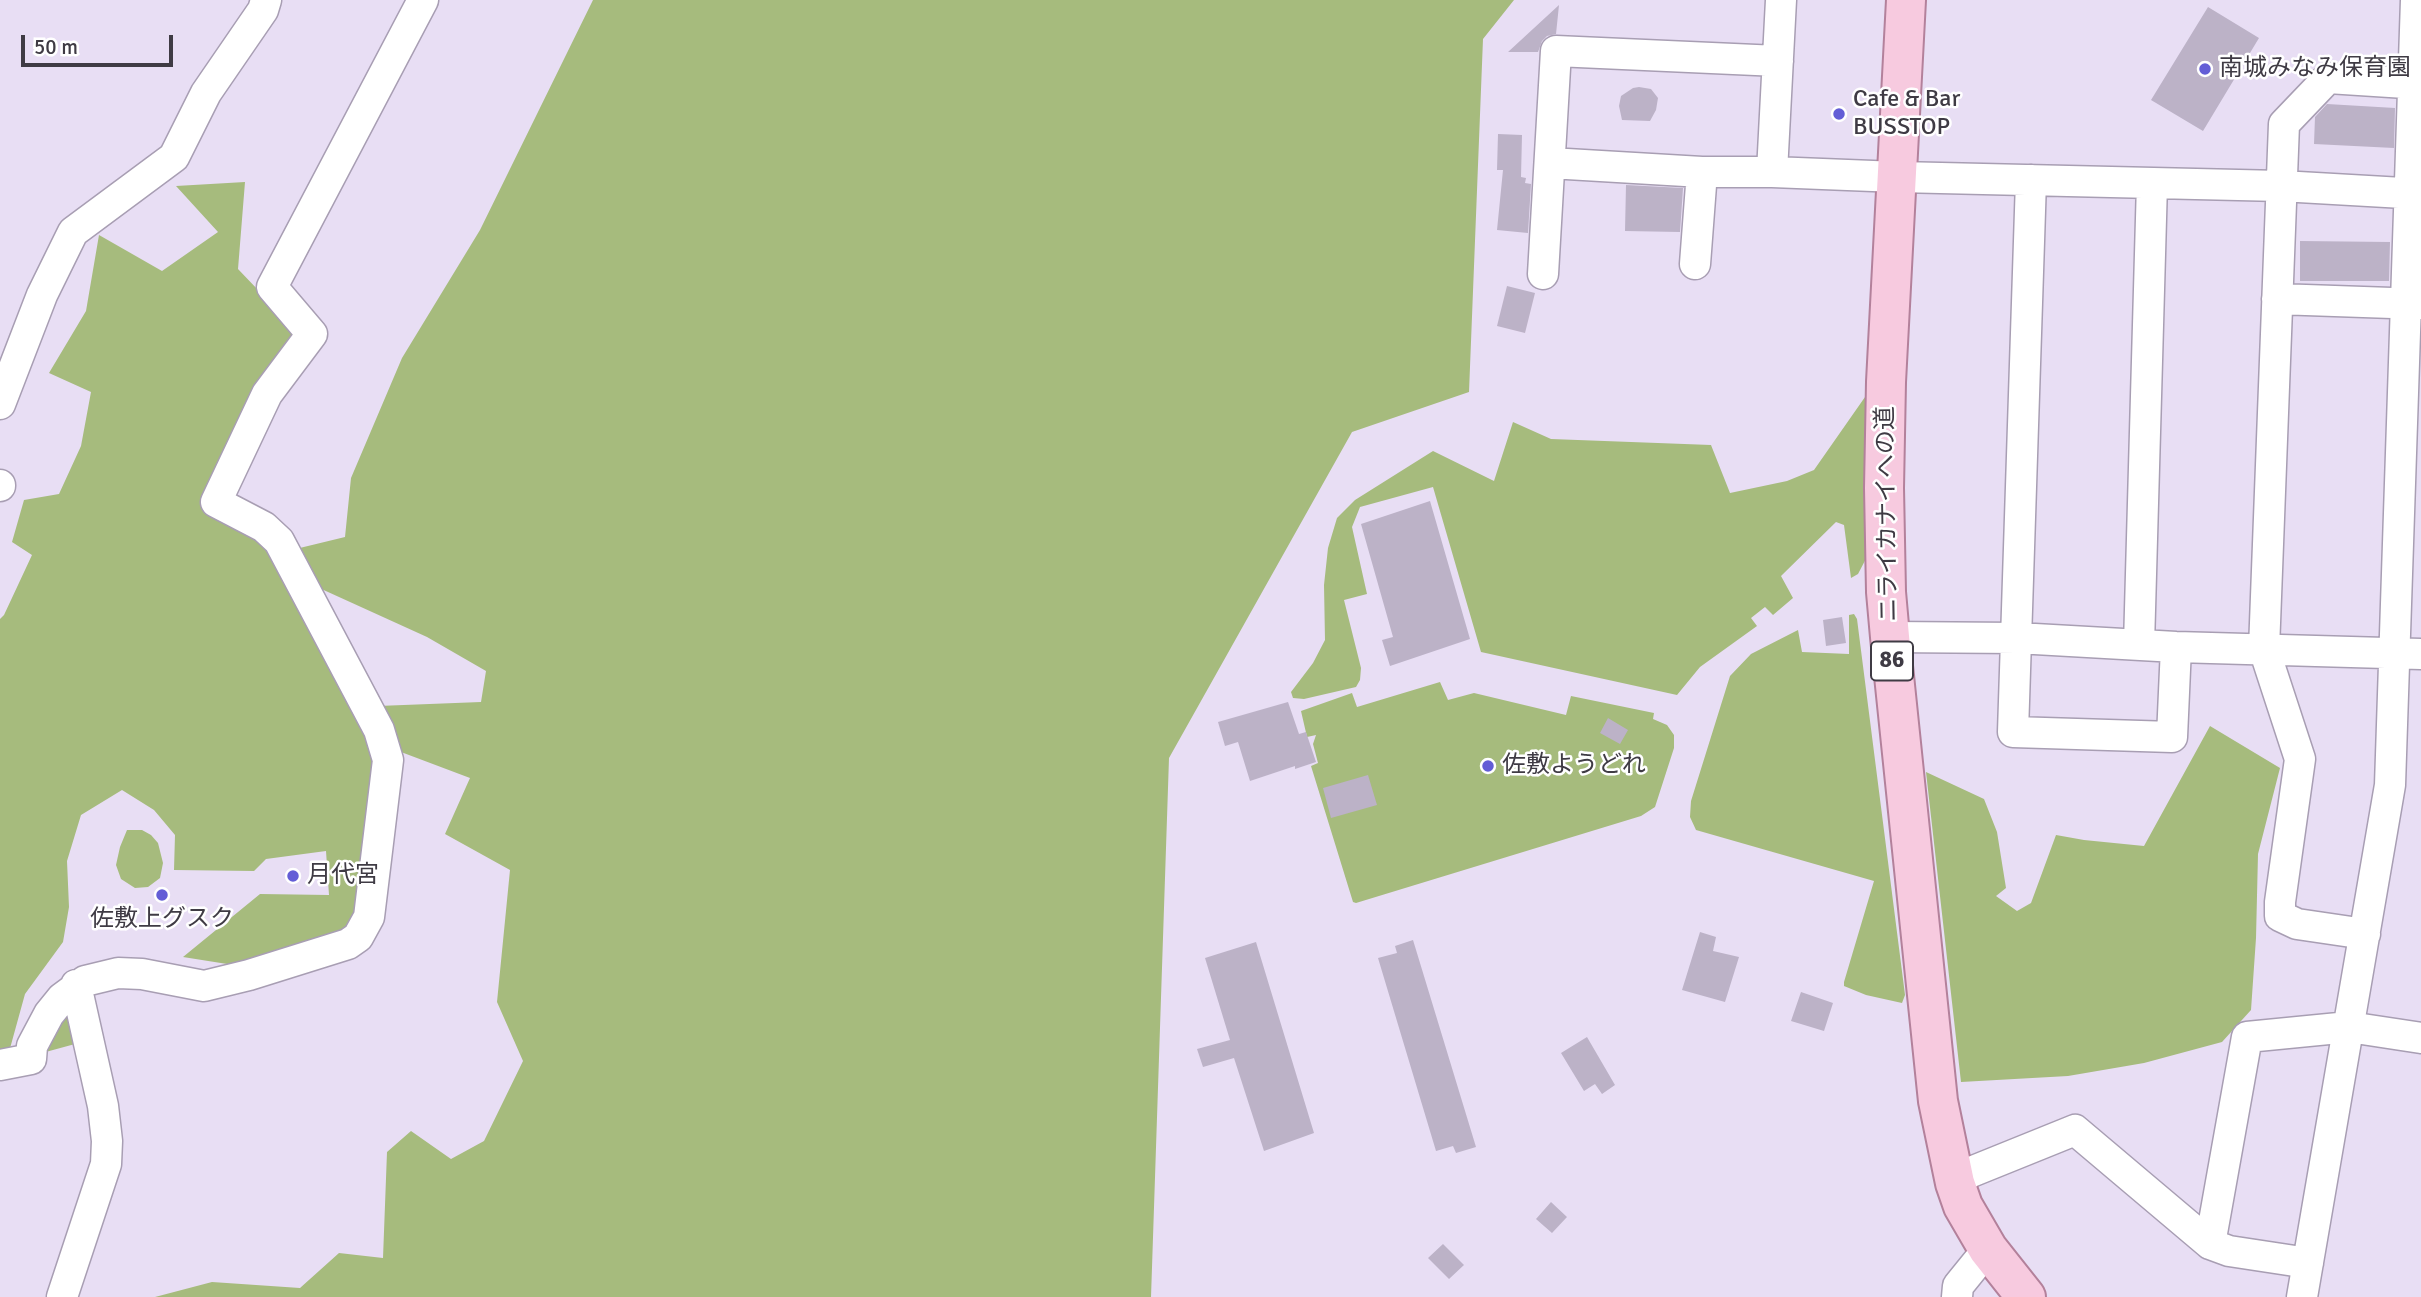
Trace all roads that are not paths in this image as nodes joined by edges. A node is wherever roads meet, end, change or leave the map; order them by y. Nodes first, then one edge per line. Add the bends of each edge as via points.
1 (266, 0) edge
2 (423, 0) edge
3 (1782, 0) edge
4 (1906, 0) edge
5 (2416, 0) edge
6 (1778, 61) junction
7 (2417, 83) edge
8 (1550, 163) junction
9 (1702, 172) junction
10 (1772, 172) junction
11 (1898, 177) junction
12 (2031, 180) junction
13 (2152, 183) junction
14 (2281, 186) junction
15 (2415, 194) edge
16 (1695, 264) dead end
17 (1544, 274) dead end
18 (2277, 299) junction
19 (2413, 304) edge
20 (0, 404) edge
21 (1890, 637) junction
22 (2017, 638) junction
23 (2139, 645) junction
24 (2176, 647) junction
25 (2264, 649) junction
26 (2407, 653) edge
27 (2365, 934) junction
28 (76, 985) junction
29 (2349, 1027) junction
30 (2421, 1038) edge
31 (0, 1065) edge
32 (1955, 1183) junction
33 (2210, 1244) junction
34 (1988, 1250) junction
35 (2308, 1263) junction
36 (62, 1297) edge
37 (1957, 1297) edge
38 (2026, 1297) edge
39 (2302, 1297) edge

1 - 20 street via 206,93 174,157 73,232 42,295
2 - 28 street via 272,287 312,334 267,394 216,502 264,527 279,541 379,730 388,760 369,917 358,937 348,944 204,986 118,973
3 - 6 street
4 - 11 main road, ニライカナイへの道 / 86
5 - 7 street
6 - 8 street via 1556,51
6 - 10 street
7 - 14 street via 2328,78 2284,124
7 - 15 street
8 - 9 street
8 - 17 street
9 - 10 street
9 - 16 street
10 - 11 street
11 - 12 street
11 - 21 main road, ニライカナイへの道 / 86 via 1884,488
12 - 13 street
12 - 22 street
13 - 14 street
13 - 23 street
14 - 15 street
14 - 18 street
15 - 19 street
18 - 19 street
18 - 25 street
19 - 26 street
21 - 22 street
21 - 32 main road, ニライカナイへの道 / 86 via 1938,1101
22 - 23 street
22 - 24 street via 2013,732 2172,737
23 - 24 street
24 - 25 street
25 - 26 street
25 - 27 street via 2300,759 2280,916 2297,924
26 - 27 street
27 - 29 street
28 - 31 street via 49,1014 32,1046 31,1059
28 - 36 street via 103,1106 106,1164
29 - 30 street
29 - 33 street via 2247,1037
29 - 35 street
32 - 33 street via 2075,1130
32 - 34 main road, ニライカナイへの道 / 86
33 - 35 street
34 - 37 street via 1958,1286
34 - 38 main road, ニライカナイへの道 / 86
35 - 39 street

